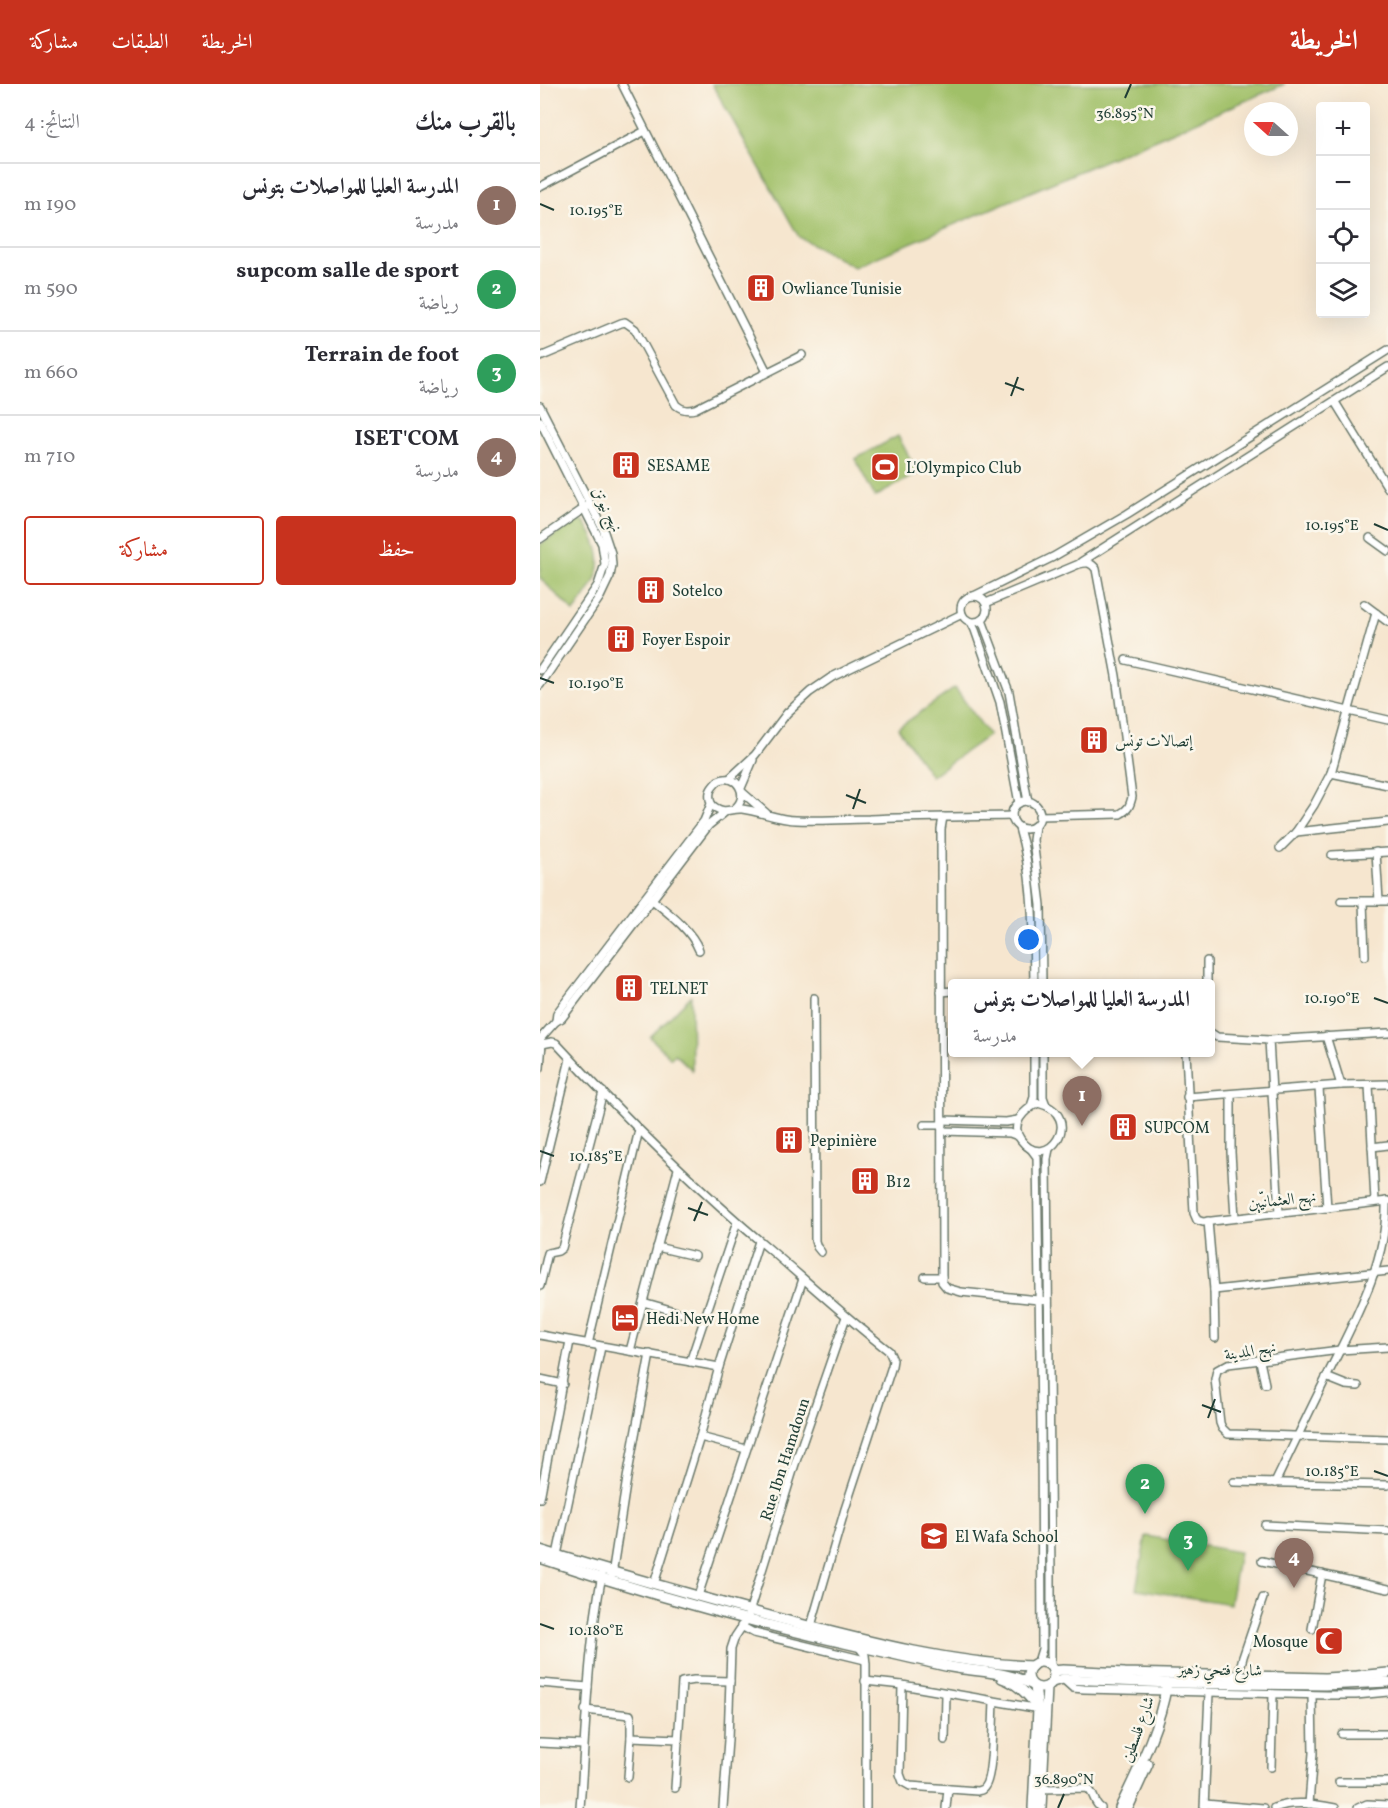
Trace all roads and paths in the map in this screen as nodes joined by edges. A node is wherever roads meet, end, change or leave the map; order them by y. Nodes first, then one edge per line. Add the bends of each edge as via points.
1 (622, 84) edge
2 (645, 131) junction
3 (540, 187) edge
4 (1388, 350) edge
5 (802, 355) dead end
6 (540, 357) edge
7 (1388, 368) edge
8 (767, 372) junction
9 (1335, 402) junction
10 (540, 406) edge
11 (540, 422) edge
12 (1388, 488) edge
13 (588, 506) junction
14 (1370, 538) dead end
15 (540, 539) edge
16 (1388, 551) edge
17 (608, 560) junction
18 (1079, 564) junction
19 (974, 596) junction
20 (986, 603) junction
21 (1364, 604) dead end
22 (1376, 613) junction
23 (962, 614) junction
24 (982, 620) junction
25 (971, 622) junction
26 (1388, 622) edge
27 (1126, 660) dead end
28 (540, 670) edge
29 (540, 685) edge
30 (1349, 710) junction
31 (1388, 720) edge
32 (755, 755) junction
33 (1332, 773) junction
34 (729, 779) junction
35 (1388, 787) edge
36 (742, 790) junction
37 (1028, 802) junction
38 (1019, 803) junction
39 (711, 804) junction
40 (735, 809) junction
41 (725, 812) junction
42 (769, 814) junction
43 (1012, 816) junction
44 (1039, 816) junction
45 (944, 817) junction
46 (1388, 822) edge
47 (1035, 826) junction
48 (1019, 828) junction
49 (1296, 832) junction
50 (1280, 848) dead end
51 (1376, 852) junction
52 (1388, 852) edge
53 (1332, 855) dead end
54 (650, 898) junction
55 (1341, 901) dead end
56 (1388, 901) edge
57 (1364, 902) junction
58 (1379, 902) junction
59 (699, 950) dead end
60 (1365, 956) dead end
61 (1207, 961) dead end
62 (1034, 979) edge
63 (1042, 979) edge
64 (1207, 979) edge
65 (948, 991) edge
66 (941, 992) junction
67 (814, 998) dead end
68 (1388, 1033) edge
69 (1215, 1036) edge
70 (1326, 1036) junction
71 (1269, 1040) junction
72 (541, 1041) edge
73 (1034, 1057) edge
74 (1042, 1057) edge
75 (1186, 1057) edge
76 (570, 1059) junction
77 (540, 1068) edge
78 (1388, 1084) edge
79 (1341, 1085) junction
80 (1369, 1085) junction
81 (1319, 1088) junction
82 (1272, 1090) junction
83 (603, 1092) junction
84 (1231, 1094) junction
85 (1187, 1097) junction
86 (1046, 1105) junction
87 (1031, 1106) junction
88 (1018, 1120) junction
89 (924, 1125) dead end
90 (943, 1125) junction
91 (639, 1130) junction
92 (1018, 1136) junction
93 (1388, 1145) edge
94 (1372, 1147) junction
95 (1031, 1149) junction
96 (1049, 1149) junction
97 (678, 1169) junction
98 (540, 1182) edge
99 (1387, 1201) edge
100 (1375, 1202) junction
101 (1327, 1208) junction
102 (1279, 1213) junction
103 (1235, 1218) junction
104 (1208, 1221) junction
105 (736, 1222) junction
106 (759, 1240) junction
107 (657, 1247) junction
108 (821, 1252) dead end
109 (694, 1256) dead end
110 (1388, 1271) edge
111 (1375, 1273) junction
112 (541, 1276) edge
113 (925, 1277) dead end
114 (942, 1277) junction
115 (803, 1279) junction
116 (540, 1286) edge
117 (1214, 1290) junction
118 (1038, 1301) junction
119 (1048, 1301) junction
120 (643, 1302) junction
121 (846, 1317) junction
122 (705, 1320) junction
123 (540, 1335) edge
124 (1215, 1338) dead end
125 (570, 1341) junction
126 (588, 1344) junction
127 (601, 1347) junction
128 (1388, 1347) edge
129 (1340, 1350) junction
130 (630, 1351) junction
131 (650, 1354) junction
132 (1260, 1361) junction
133 (690, 1362) junction
134 (718, 1367) junction
135 (1326, 1377) junction
136 (540, 1378) edge
137 (562, 1384) junction
138 (1265, 1384) dead end
139 (1358, 1386) dead end
140 (700, 1437) junction
141 (1298, 1437) junction
142 (1388, 1439) edge
143 (746, 1449) junction
144 (1234, 1482) dead end
145 (1275, 1483) junction
146 (1388, 1485) edge
147 (540, 1498) edge
148 (1265, 1525) dead end
149 (1388, 1531) edge
150 (540, 1550) edge
151 (557, 1556) junction
152 (540, 1558) edge
153 (1263, 1561) dead end
154 (1322, 1574) junction
155 (607, 1576) junction
156 (654, 1584) junction
157 (1388, 1589) edge
158 (698, 1596) junction
159 (1263, 1598) dead end
160 (746, 1619) junction
161 (811, 1626) junction
162 (1312, 1629) dead end
163 (859, 1647) junction
164 (866, 1660) junction
165 (1035, 1664) junction
166 (1052, 1668) junction
167 (1388, 1672) edge
168 (989, 1673) junction
169 (1238, 1676) junction
170 (730, 1681) junction
171 (865, 1681) junction
172 (1388, 1682) edge
173 (540, 1683) edge
174 (902, 1684) junction
175 (1033, 1685) junction
176 (1050, 1685) junction
177 (588, 1687) junction
178 (1169, 1687) junction
179 (1388, 1692) edge
180 (946, 1693) junction
181 (1209, 1693) junction
182 (1273, 1694) junction
183 (1312, 1695) junction
184 (994, 1702) junction
185 (1040, 1708) junction
186 (585, 1710) junction
187 (1342, 1734) dead end
188 (1388, 1734) edge
189 (631, 1737) junction
190 (678, 1739) junction
191 (945, 1740) dead end
192 (540, 1743) edge
193 (584, 1745) junction
194 (1271, 1767) dead end
195 (628, 1777) dead end
196 (1339, 1782) dead end
197 (1388, 1782) edge
198 (675, 1788) dead end
199 (948, 1789) junction
200 (1042, 1789) junction
201 (1314, 1805) edge
202 (1205, 1806) edge
203 (1385, 1806) edge
204 (580, 1808) edge
205 (723, 1808) edge
206 (866, 1808) edge
207 (946, 1808) edge
208 (1033, 1808) edge
209 (1041, 1808) edge
210 (1101, 1808) edge
211 (1120, 1808) edge
212 (1128, 1808) edge
213 (1252, 1808) edge
214 (1263, 1808) edge
215 (1274, 1808) edge
216 (1335, 1808) edge
217 (1358, 1808) edge

1 - 2 street
2 - 3 street
2 - 8 street
4 - 19 street via 1127,514
5 - 8 street
6 - 8 street via 625,322 635,329 676,405 688,410
7 - 9 street
9 - 12 street
9 - 18 street
10 - 13 street, نهج نيوتن
11 - 13 street, نهج نيوتن
13 - 15 street
13 - 17 street, نهج نيوتن via 609,542
14 - 16 street
17 - 28 street via 594,593
17 - 29 street, نهج نيوتن via 612,565 610,576 600,597
18 - 20 street
18 - 44 street via 1087,562 1096,569 1116,675 1132,797 1126,812 1120,814
19 - 20 street
19 - 23 street via 964,601
20 - 24 street
21 - 22 street
22 - 26 street
22 - 30 street
23 - 25 street
23 - 32 street via 832,677 787,712
24 - 25 street
24 - 37 street via 1009,692
25 - 38 street via 1000,702
27 - 30 street
30 - 31 street
30 - 33 street
32 - 34 street
32 - 36 street
33 - 35 street
33 - 49 street
34 - 36 street
34 - 39 street via 716,782 711,789
36 - 40 street via 740,806
36 - 42 street
37 - 38 street
37 - 44 street via 1036,807
38 - 43 street
39 - 41 street
39 - 54 street via 704,821
40 - 41 street
40 - 42 street
41 - 54 street
42 - 45 street via 795,820
43 - 45 street
43 - 48 street
44 - 47 street
45 - 66 street
46 - 49 street
47 - 48 street
47 - 63 street
48 - 62 street via 1032,905
49 - 50 street
51 - 52 street
51 - 53 street
51 - 58 street
54 - 59 street via 683,927
54 - 72 street via 557,1013 556,1021
55 - 57 street
56 - 58 street
57 - 58 street
57 - 60 street
61 - 64 street
65 - 66 street
66 - 90 street
67 - 108 street via 815,1241
68 - 70 street
69 - 71 street
70 - 71 street
70 - 79 street
71 - 82 street
72 - 76 street via 555,1043
72 - 77 street
73 - 87 street
74 - 86 street
75 - 85 street
76 - 83 street
76 - 98 street
78 - 80 street
79 - 80 street
79 - 81 street
80 - 94 street
81 - 82 street
81 - 101 street
82 - 84 street
82 - 102 street
83 - 91 street
83 - 112 street via 562,1248 548,1253
84 - 85 street
84 - 103 street
85 - 104 street via 1196,1219
86 - 87 street
86 - 96 street via 1058,1115 1062,1126 1060,1136
87 - 88 street
88 - 90 street
88 - 92 street
89 - 90 street
90 - 92 street
90 - 114 street
91 - 97 street
91 - 126 street
92 - 95 street
93 - 94 street
94 - 100 street
95 - 96 street
95 - 118 street via 1037,1157
96 - 119 street
97 - 105 street
97 - 107 street
99 - 100 street, نهج العثمانيّين
99 - 111 street
100 - 101 street, نهج العثمانيّين
101 - 102 street, نهج العثمانيّين
102 - 103 street, نهج العثمانيّين
103 - 104 street, نهج العثمانيّين
104 - 117 street
105 - 106 street
105 - 122 street
106 - 115 street
106 - 134 street
107 - 109 street
107 - 120 street
110 - 111 street
111 - 117 street
111 - 129 street
112 - 116 street
113 - 114 street
114 - 118 street via 944,1285 961,1292
115 - 121 street
115 - 143 street
117 - 124 street
118 - 119 street
118 - 165 street via 1042,1649
119 - 166 street
120 - 122 street
120 - 130 street
121 - 160 street, Rue Ibn Hamdoun
121 - 161 street via 889,1351 893,1360
122 - 133 street
123 - 125 street
125 - 126 street
125 - 137 street
126 - 127 street
127 - 130 street
127 - 151 street
128 - 129 street, نهج المدينة
129 - 132 street, نهج المدينة
129 - 135 street
130 - 131 street
131 - 133 street
131 - 155 street
132 - 138 street
132 - 141 street, نهج المدينة via 1228,1364 1217,1370 1222,1428 1234,1435
133 - 134 street
134 - 140 street
135 - 139 street via 1346,1386
135 - 141 street
136 - 137 street
137 - 147 street
140 - 143 street
140 - 156 street
141 - 142 street
141 - 145 street
143 - 158 street
144 - 145 street
145 - 146 street
148 - 149 street
150 - 151 street
151 - 155 street
152 - 155 street
153 - 154 street
154 - 157 street
154 - 162 street
155 - 156 street
155 - 160 street
155 - 177 street via 595,1613
156 - 158 street
158 - 160 street
159 - 169 street
160 - 161 street
160 - 163 street
160 - 164 street via 754,1633
160 - 170 street, Rue Ibn Hamdoun via 731,1649
161 - 165 street via 952,1658 998,1665
163 - 164 street
163 - 168 street
164 - 171 street
165 - 166 street via 1047,1663
165 - 175 street via 1028,1676
166 - 169 street, شارع فتحي زهير
166 - 176 street via 1054,1679
167 - 169 street, شارع فتحي زهير via 1325,1678
168 - 175 street via 1020,1678
168 - 185 street via 1011,1681
170 - 190 street via 682,1682
170 - 205 street, Rue Ibn Hamdoun
171 - 174 street
171 - 206 street
172 - 178 street, شارع فتحي زهير
173 - 177 street
174 - 180 street
174 - 199 street via 903,1782 918,1788
175 - 176 street
175 - 185 street
176 - 178 street, شارع فتحي زهير via 1063,1680
176 - 185 street
177 - 186 street
178 - 181 street
178 - 211 street, شارع فلسطين via 1144,1758
178 - 212 street, شارع فلسطين via 1150,1760
179 - 183 street
180 - 184 street
180 - 191 street
181 - 182 street
181 - 202 street
182 - 183 street
182 - 194 street
183 - 201 street
184 - 185 street
184 - 199 street via 986,1786 977,1791
185 - 200 street
185 - 208 street
186 - 189 street via 630,1715
186 - 193 street
187 - 188 street
189 - 190 street
189 - 195 street
190 - 198 street
192 - 193 street
193 - 204 street
196 - 197 street
199 - 207 street
200 - 209 street
200 - 210 street via 1087,1788
201 - 215 street via 1287,1803
201 - 216 street
202 - 213 street
203 - 217 street via 1367,1804
213 - 214 street

